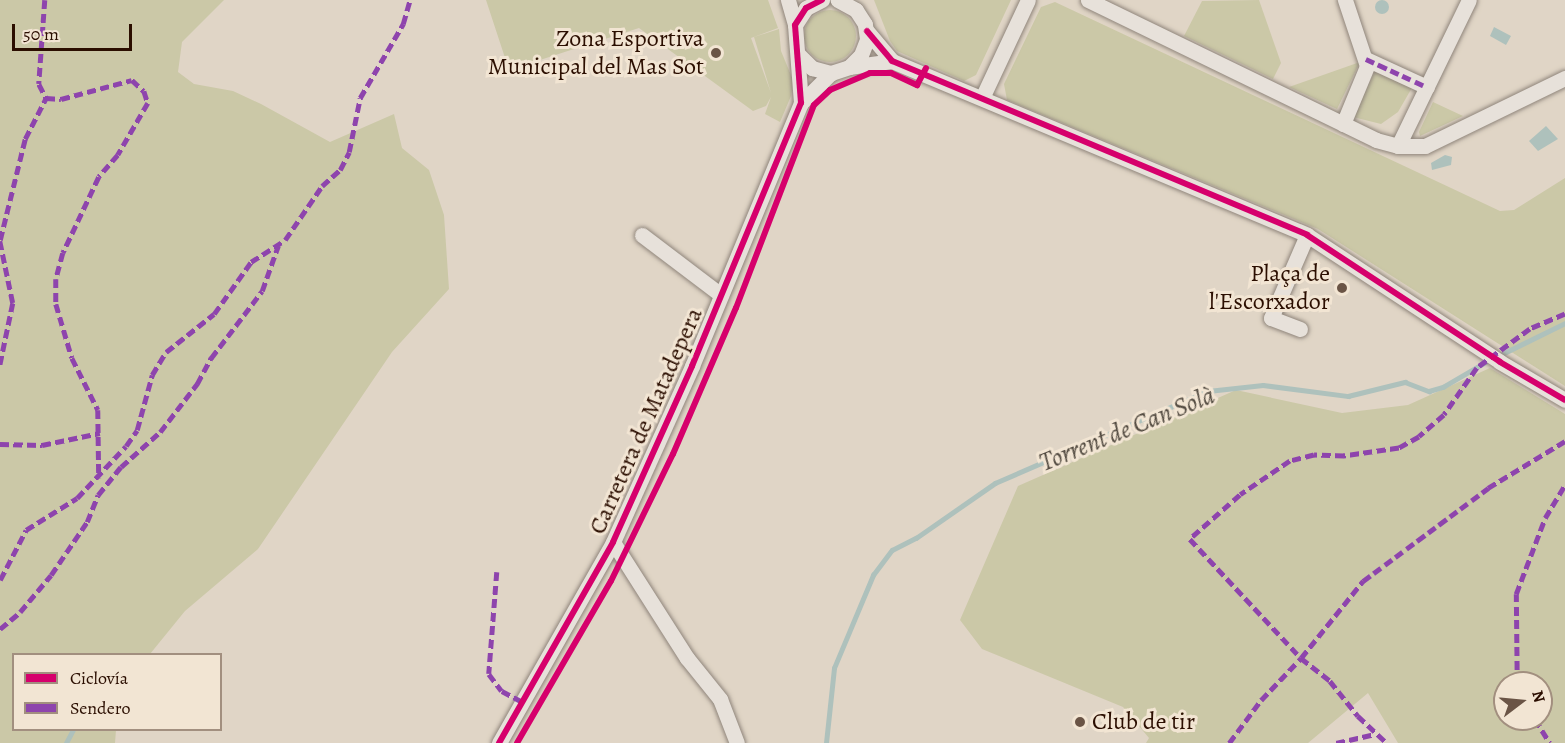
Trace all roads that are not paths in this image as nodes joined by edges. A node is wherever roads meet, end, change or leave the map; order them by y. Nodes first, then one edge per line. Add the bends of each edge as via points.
1 (788, 0) edge
2 (822, 0) edge
3 (838, 0) edge
4 (858, 0) edge
5 (1028, 0) edge
6 (1088, 0) edge
7 (1345, 0) edge
8 (1469, 0) edge
9 (864, 24) junction
10 (795, 25) junction
11 (798, 54) junction
12 (1366, 59) junction
13 (892, 61) junction
14 (849, 67) junction
15 (831, 73) junction
16 (1565, 78) edge
17 (1427, 87) junction
18 (982, 98) junction
19 (801, 103) junction
20 (1343, 124) junction
21 (1398, 146) junction
22 (642, 235) dead end
23 (1307, 235) junction
24 (721, 295) junction
25 (1300, 329) dead end
26 (1565, 400) edge
27 (613, 542) junction
28 (499, 743) edge
29 (737, 743) edge

1 - 10 street
2 - 10 street via 806,8
3 - 9 street via 849,4
4 - 9 street
5 - 18 street
6 - 20 street
7 - 12 street
8 - 17 street
9 - 13 street
9 - 14 street via 861,55
10 - 11 street
11 - 15 street via 812,68
11 - 19 street
12 - 17 street
12 - 20 street via 1366,73
13 - 14 street
13 - 18 street
14 - 15 street
15 - 19 street
16 - 21 street via 1425,146
17 - 21 street
18 - 23 street
19 - 24 street, Carretera de Matadepera
20 - 21 street
22 - 24 street
23 - 25 street via 1271,318
23 - 26 street via 1500,362
24 - 27 street, Carretera de Matadepera
27 - 28 street, Carretera de Matadepera
27 - 29 street via 687,658 720,699

